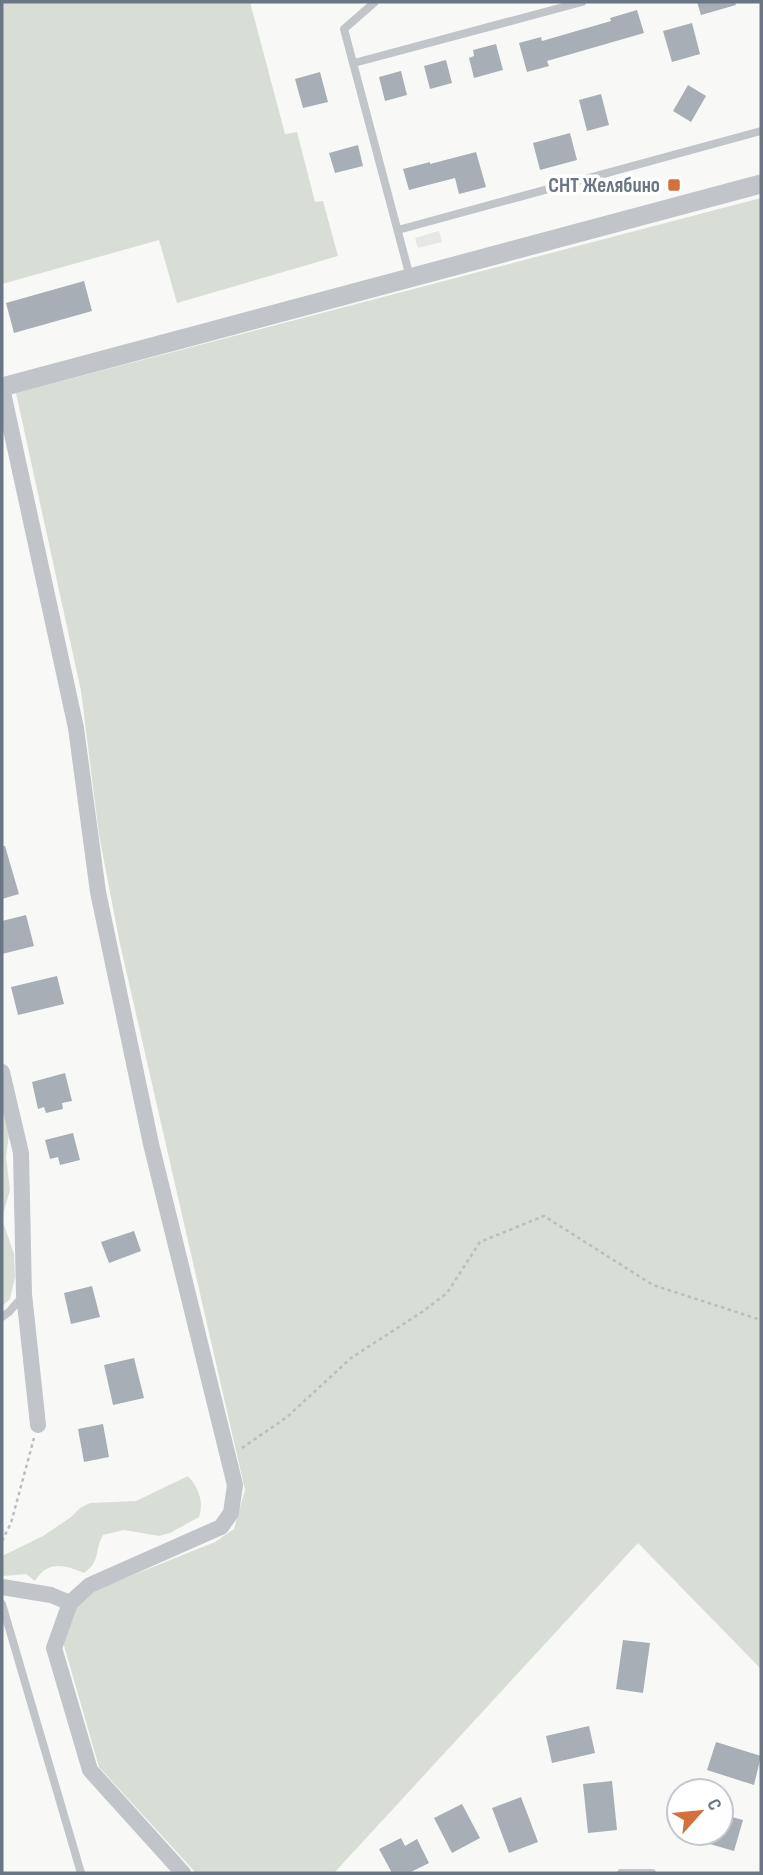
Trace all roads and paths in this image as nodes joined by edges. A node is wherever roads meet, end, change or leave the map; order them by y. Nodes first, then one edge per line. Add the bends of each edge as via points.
1 (375, 2) edge
2 (582, 2) edge
3 (354, 63) junction
4 (761, 131) edge
5 (761, 184) edge
6 (398, 230) junction
7 (410, 277) junction
8 (2, 388) edge
9 (2, 1072) edge
10 (24, 1294) junction
11 (2, 1317) edge
12 (761, 1320) edge
13 (38, 1425) joint
14 (236, 1451) dead end
15 (2, 1541) edge
16 (2, 1587) edge
17 (2, 1604) edge
18 (71, 1604) junction
19 (81, 1873) edge
20 (183, 1873) edge
21 (621, 1873) edge
22 (652, 1873) edge

1 - 3 lane via 344,29
2 - 3 lane
3 - 6 lane
4 - 6 lane
5 - 7 street
6 - 7 lane
7 - 8 street
8 - 18 street via 76,728 98,892 149,1130 235,1485 231,1513 220,1527 90,1584
9 - 10 street via 21,1153
10 - 11 lane
10 - 13 street
12 - 14 path via 653,1285 544,1216 480,1242 447,1293 351,1358 287,1417
13 - 15 path
16 - 18 street via 51,1595
17 - 19 lane
18 - 20 street via 54,1648 90,1770
21 - 22 lane

